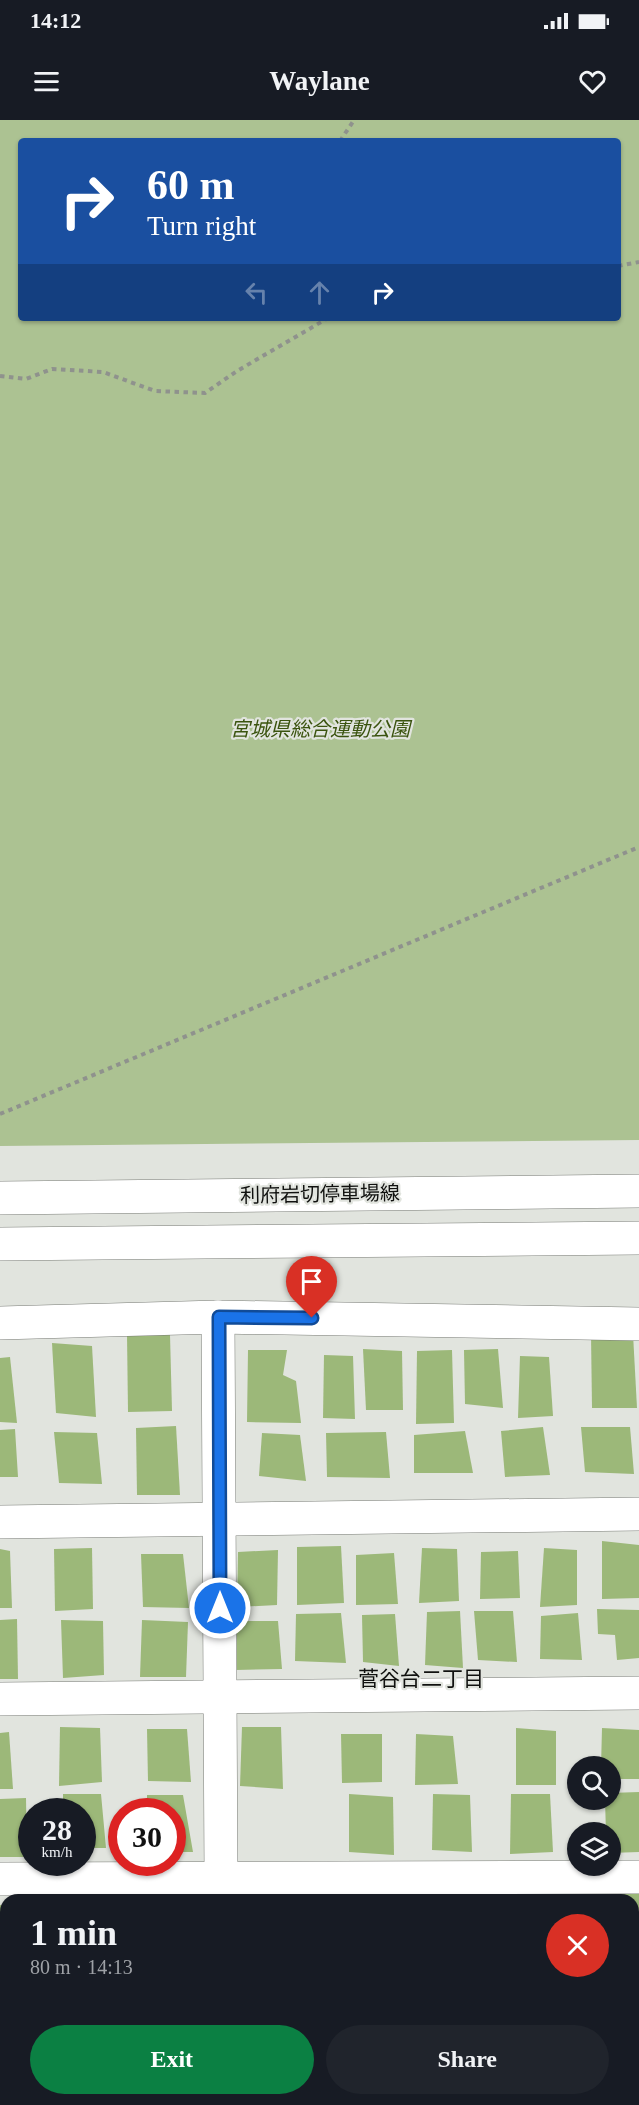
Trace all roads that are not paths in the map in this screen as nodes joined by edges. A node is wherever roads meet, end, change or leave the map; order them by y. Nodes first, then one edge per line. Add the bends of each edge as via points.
1 (639, 1191) edge
2 (0, 1198) edge
3 (639, 1238) edge
4 (0, 1244) edge
5 (219, 1317) junction
6 (0, 1323) edge
7 (639, 1324) edge
8 (639, 1514) edge
9 (219, 1519) junction
10 (0, 1522) edge
11 (639, 1693) edge
12 (220, 1697) junction
13 (0, 1699) edge
14 (639, 1876) edge
15 (221, 1878) junction
16 (0, 1879) edge
17 (59, 1889) edge
18 (326, 1889) edge

1 - 2 street, 利府岩切停車場線
3 - 4 street
5 - 6 street
5 - 7 street
5 - 9 street
8 - 9 street
9 - 10 street
9 - 12 street
11 - 12 street
12 - 13 street
12 - 15 street
14 - 18 street
15 - 17 street
15 - 18 street
16 - 17 street

